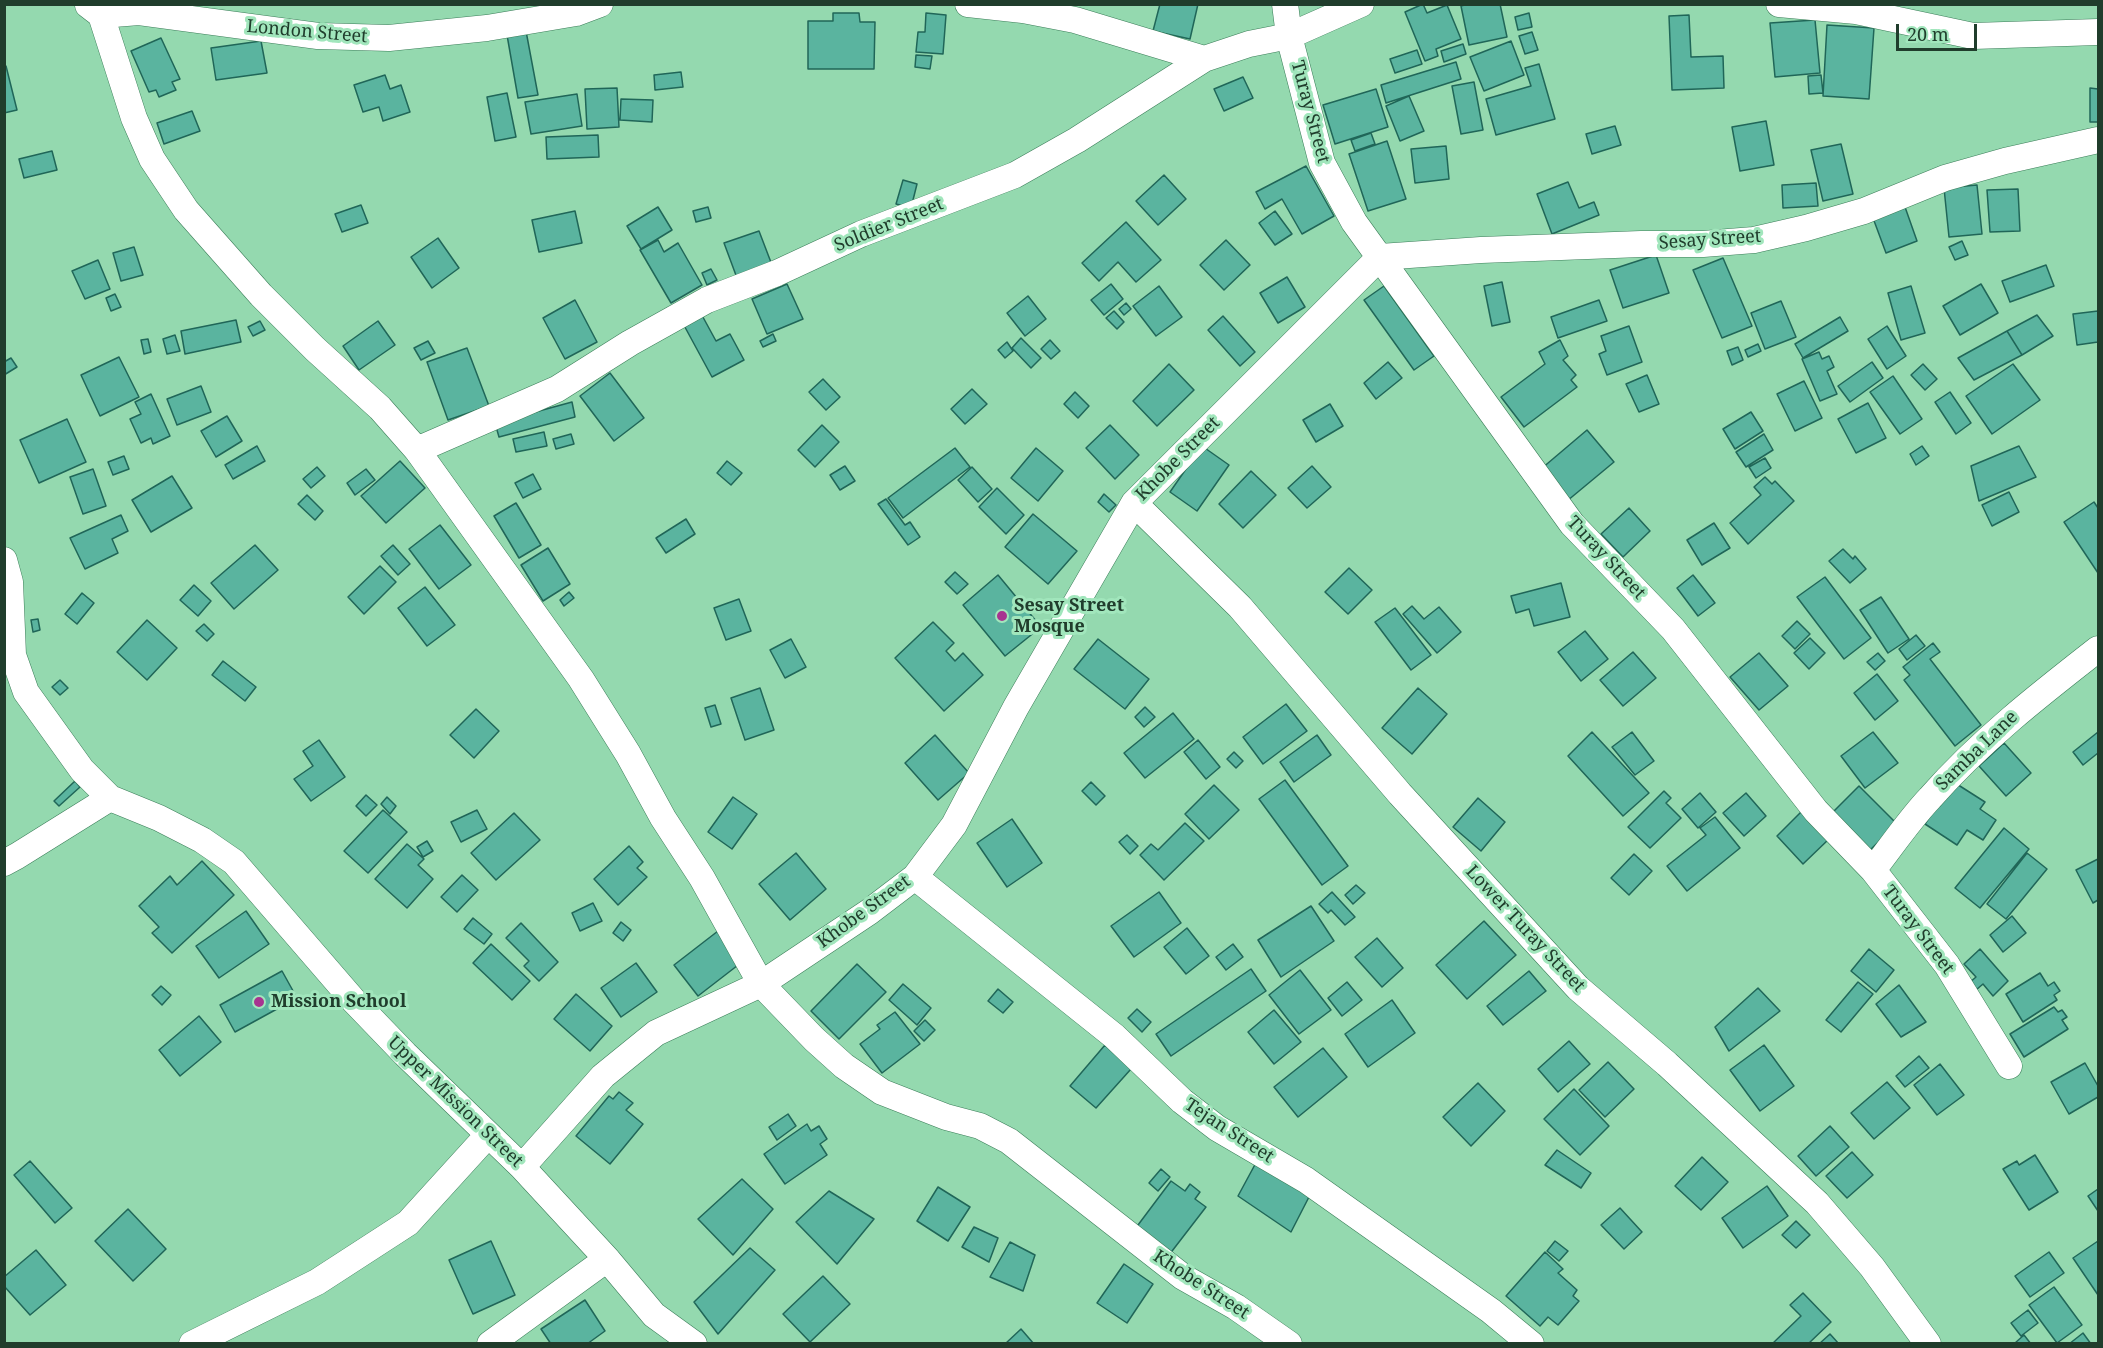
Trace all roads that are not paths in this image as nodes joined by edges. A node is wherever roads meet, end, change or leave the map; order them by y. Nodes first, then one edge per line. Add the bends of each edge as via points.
1 (600, 4) edge
2 (968, 4) edge
3 (1284, 4) edge
4 (1361, 4) edge
5 (1779, 4) edge
6 (94, 10) edge
7 (2098, 32) edge
8 (1289, 36) junction
9 (1204, 59) junction
10 (2098, 140) edge
11 (1380, 257) junction
12 (417, 450) junction
13 (1134, 503) junction
14 (4, 560) edge
15 (2098, 649) edge
16 (110, 798) junction
17 (4, 863) edge
18 (1873, 870) junction
19 (915, 877) junction
20 (760, 984) junction
21 (2008, 1066) dead end
22 (488, 1135) junction
23 (522, 1167) junction
24 (607, 1259) junction
25 (192, 1344) edge
26 (490, 1344) edge
27 (694, 1344) edge
28 (1289, 1344) edge
29 (1531, 1344) edge
30 (1928, 1344) edge

1 - 6 street, London Street via 576,13 487,28 389,38 318,36 139,12
2 - 9 street via 1075,20
3 - 8 street, Turay Street
4 - 8 street, Soldier Street
5 - 7 street via 1856,11 1973,36
6 - 12 street via 152,159 186,210 261,295 380,408
8 - 9 street, Soldier Street
8 - 11 street, Turay Street via 1322,163 1354,222
9 - 12 street, Soldier Street via 1015,175 861,234 707,300 557,389
10 - 11 street, Sesay Street via 1945,178 1864,211 1754,240
11 - 13 street, Khobe Street
11 - 18 street, Turay Street via 1572,524 1673,629 1816,811
12 - 20 street via 581,679 702,878
13 - 19 street, Khobe Street via 1016,707 954,825
13 - 30 street, Lower Turay Street via 1240,607 1400,794 1578,988 1667,1064 1817,1203 1872,1267
14 - 16 street, Upper Mission Street via 10,582 13,655 26,692 82,770
15 - 18 street, Samba Lane via 2026,704 1977,749 1929,798
16 - 17 street
16 - 22 street, Upper Mission Street via 202,840 234,862 354,1001
18 - 21 street, Turay Street via 1947,966
19 - 20 street, Khobe Street
19 - 29 street, Tejan Street via 1114,1036 1182,1101 1217,1128 1306,1180 1491,1311
20 - 23 street via 656,1033 603,1076
20 - 28 street, Khobe Street via 814,1040 882,1092 980,1126 1009,1141 1183,1277
22 - 23 street, Upper Mission Street
22 - 25 street via 408,1223 317,1282
23 - 24 street, Upper Mission Street
24 - 26 street
24 - 27 street, Upper Mission Street via 654,1315

